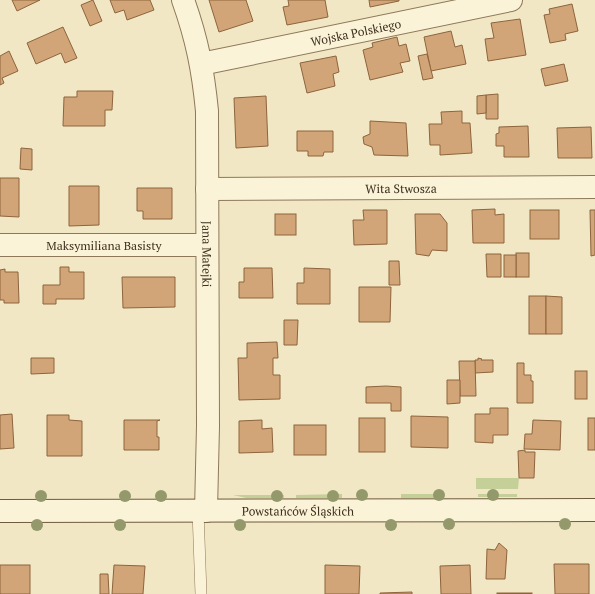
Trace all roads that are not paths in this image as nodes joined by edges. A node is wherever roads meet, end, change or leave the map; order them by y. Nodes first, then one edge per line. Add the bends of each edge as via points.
1 (183, 0) edge
2 (510, 0) edge
3 (201, 64) junction
4 (595, 187) edge
5 (207, 189) junction
6 (0, 245) edge
7 (207, 245) junction
8 (595, 510) edge
9 (0, 511) edge
10 (202, 511) junction
11 (201, 594) edge

1 - 3 street, Jana Matejki
2 - 3 street, Wojska Polskiego
3 - 5 street, Jana Matejki via 207,111
4 - 5 street, Wita Stwosza
5 - 7 street, Jana Matejki
6 - 7 street, Maksymiliana Basisty
7 - 10 street, Jana Matejki via 208,433
8 - 10 street, Powstańców Śląskich
9 - 10 street, Powstańców Śląskich
10 - 11 lane

